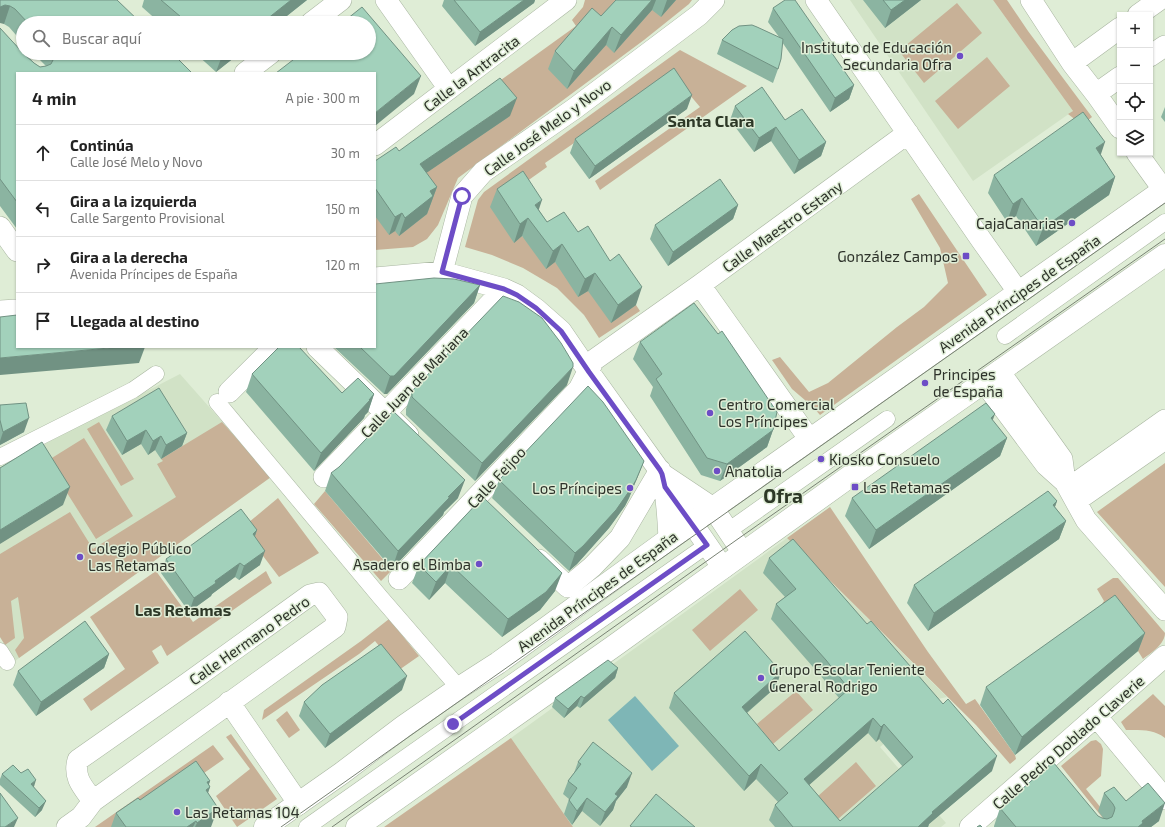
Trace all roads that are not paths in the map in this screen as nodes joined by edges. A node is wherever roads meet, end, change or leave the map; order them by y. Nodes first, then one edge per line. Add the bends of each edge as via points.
1 (341, 0) edge
2 (566, 0) edge
3 (714, 0) edge
4 (730, 0) edge
5 (816, 0) edge
6 (1031, 0) edge
7 (1159, 0) edge
8 (389, 1) edge
9 (1142, 12) edge
10 (699, 15) junction
11 (320, 16) edge
12 (1117, 30) edge
13 (1165, 46) edge
14 (1153, 54) edge
15 (263, 60) edge
16 (1072, 63) junction
17 (246, 72) edge
18 (1117, 79) edge
19 (450, 89) junction
20 (1096, 94) junction
21 (1117, 124) edge
22 (908, 133) junction
23 (376, 144) edge
24 (1140, 156) edge
25 (1165, 191) edge
26 (1165, 222) edge
27 (0, 227) edge
28 (16, 250) edge
29 (1165, 255) edge
30 (442, 272) junction
31 (376, 278) edge
32 (705, 281) junction
33 (504, 289) junction
34 (1019, 293) junction
35 (16, 310) edge
36 (0, 311) edge
37 (1005, 336) dead end
38 (273, 348) edge
39 (318, 348) edge
40 (589, 372) junction
41 (156, 374) dead end
42 (992, 377) junction
43 (223, 397) joint
44 (384, 412) junction
45 (887, 419) dead end
46 (1165, 420) edge
47 (1165, 439) edge
48 (810, 440) junction
49 (424, 450) edge
50 (0, 457) edge
51 (324, 477) dead end
52 (662, 477) junction
53 (1070, 490) junction
54 (713, 508) junction
55 (692, 523) junction
56 (728, 531) junction
57 (669, 539) junction
58 (707, 545) junction
59 (527, 548) edge
60 (743, 553) junction
61 (723, 568) junction
62 (399, 579) dead end
63 (1165, 610) edge
64 (1165, 656) edge
65 (459, 688) junction
66 (229, 702) junction
67 (1096, 716) junction
68 (1165, 799) edge
69 (93, 801) junction
70 (299, 804) junction
71 (972, 826) edge
72 (67, 827) edge
73 (265, 827) edge
74 (307, 827) edge
75 (357, 827) edge

1 - 11 street
2 - 19 street, Calle la Antracita
3 - 10 street
4 - 10 street
5 - 22 street
6 - 16 street
7 - 9 street
8 - 19 street
10 - 30 street, Calle José Melo y Novo via 574,109 482,172 462,196
12 - 16 street
13 - 14 street
15 - 17 street
16 - 20 street
18 - 20 street
19 - 23 street, Calle la Antracita
20 - 21 street
22 - 32 street, Calle Maestro Estany
22 - 34 street
24 - 25 street
25 - 34 main road, Avenida Príncipes de España
26 - 37 street, Avenida Príncipes de España
27 - 28 street
29 - 42 main road
30 - 31 street
30 - 33 street
32 - 40 street, Calle Maestro Estany via 594,360
32 - 48 street via 752,359
33 - 40 street via 536,308 561,331
33 - 44 street, Calle Juan de Mariana
34 - 48 main road, Avenida Príncipes de España
35 - 36 street
38 - 43 street
39 - 44 street
40 - 52 street
40 - 62 street, Calle Feijoo via 579,389
41 - 50 street via 133,390
42 - 53 street via 1046,465
42 - 60 main road
43 - 65 street via 376,592
44 - 49 street
44 - 51 street, Calle Juan de Mariana
45 - 56 street
46 - 53 street
47 - 53 street
48 - 54 main road, Avenida Príncipes de España
52 - 54 street
52 - 55 street
52 - 57 street
52 - 59 street via 620,538 568,587
53 - 63 street via 1086,520
54 - 55 main road, Avenida Príncipes de España
54 - 56 street
55 - 57 main road, Avenida Príncipes de España
55 - 58 street
56 - 60 street
57 - 65 main road, Avenida Príncipes de España via 498,663
58 - 61 street
58 - 74 street, Avenida Príncipes de España
60 - 61 main road
61 - 75 main road
64 - 67 street, Calle Pedro Doblado Claverie
65 - 70 main road, Avenida Príncipes de España
66 - 69 street, Calle Hermano Pedro
66 - 69 street, Calle Hermano Pedro via 335,627 337,617 319,593 310,595 78,760 78,781
66 - 70 street
67 - 68 street
67 - 71 street, Calle Pedro Doblado Claverie via 1050,768
69 - 72 street, Calle Hermano Pedro via 81,818
70 - 73 main road, Avenida Príncipes de España

